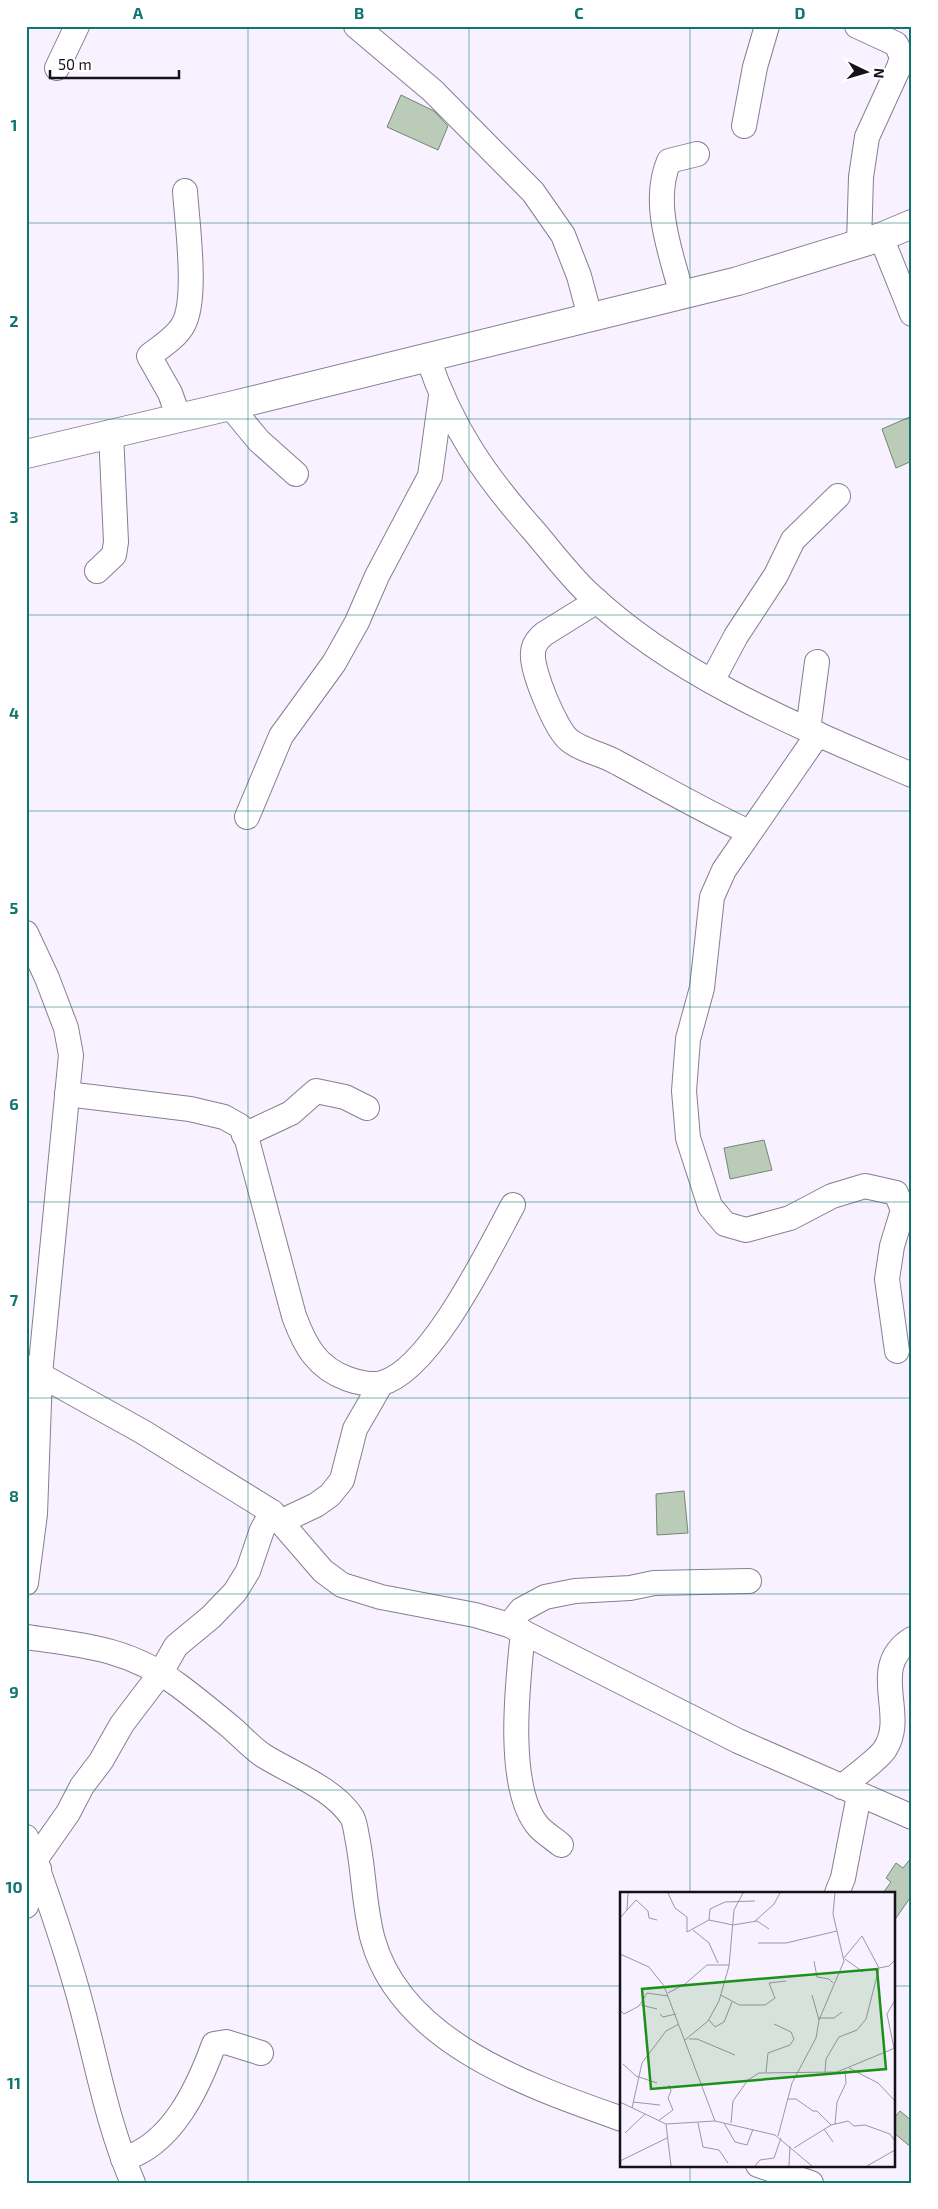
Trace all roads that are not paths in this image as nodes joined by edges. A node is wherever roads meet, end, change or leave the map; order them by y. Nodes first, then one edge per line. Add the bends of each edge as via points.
1 (77, 26) edge
2 (356, 26) edge
3 (767, 26) edge
4 (856, 26) edge
5 (57, 68) dead end
6 (744, 126) dead end
7 (697, 154) dead end
8 (186, 191) dead end
9 (912, 224) edge
10 (870, 240) junction
11 (682, 295) junction
12 (912, 314) edge
13 (590, 317) junction
14 (428, 358) junction
15 (441, 396) junction
16 (230, 406) junction
17 (179, 418) junction
18 (112, 434) junction
19 (26, 454) edge
20 (296, 474) dead end
21 (838, 496) dead end
22 (97, 570) dead end
23 (597, 600) junction
24 (817, 662) dead end
25 (712, 681) junction
26 (813, 732) junction
27 (912, 776) edge
28 (247, 817) dead end
29 (749, 832) junction
30 (26, 933) edge
31 (67, 1094) junction
32 (367, 1108) dead end
33 (244, 1135) junction
34 (513, 1205) dead end
35 (897, 1351) dead end
36 (33, 1370) edge
37 (382, 1384) junction
38 (276, 1517) junction
39 (749, 1581) dead end
40 (26, 1583) edge
41 (516, 1628) junction
42 (26, 1637) edge
43 (912, 1639) edge
44 (160, 1674) junction
45 (851, 1791) junction
46 (912, 1817) edge
47 (26, 1837) edge
48 (561, 1845) dead end
49 (37, 1865) junction
50 (837, 1892) edge
51 (26, 1906) edge
52 (262, 2053) dead end
53 (620, 2118) edge
54 (123, 2159) junction
55 (761, 2166) edge
56 (133, 2183) edge
57 (811, 2183) edge

1 - 5 street
2 - 13 street via 433,91 533,192 563,235
3 - 6 street via 755,67
4 - 10 street via 896,44 902,57 866,137 861,177
7 - 11 street via 669,161 663,174 663,219
8 - 17 street via 190,281 184,323 178,333 149,356 170,393
9 - 10 main road
10 - 11 main road
10 - 12 street
11 - 13 main road
13 - 14 main road
14 - 15 street
14 - 16 main road
15 - 23 street via 496,489
15 - 28 street via 430,476 334,663 281,736
16 - 17 main road
16 - 20 street via 259,441
17 - 18 main road
18 - 19 main road
18 - 22 street via 116,542 114,555
21 - 25 street via 793,540 776,575 736,636
23 - 25 street via 629,627
23 - 29 street via 544,634 536,641 532,652 542,694 567,739
24 - 26 street
25 - 26 street via 767,713
26 - 27 street
26 - 29 street
29 - 35 street via 724,870 712,897 702,988 688,1039 684,1091 688,1138 710,1206 725,1224 746,1230 790,1218 832,1196 865,1186 896,1193 903,1210 892,1246 887,1279
30 - 31 street via 66,1028 71,1055
31 - 33 street via 190,1109 224,1117 240,1126
31 - 36 street
32 - 33 street via 345,1098 316,1091 291,1113
33 - 37 street via 303,1340 315,1359 332,1374 353,1381
34 - 37 street via 472,1280 424,1354
36 - 38 street via 143,1432
36 - 40 street via 35,1514
37 - 38 street via 355,1429 342,1480 316,1505
38 - 41 street via 323,1571 342,1585 381,1597 474,1615
38 - 44 street via 262,1530 248,1571 234,1592 204,1624 184,1638
39 - 41 street via 654,1583 630,1588 576,1590 546,1597 521,1610
41 - 45 street via 738,1741
41 - 48 street via 518,1772 537,1826
42 - 44 street via 99,1647 135,1660
43 - 45 street via 899,1649 889,1670 892,1728 885,1749
44 - 49 street via 122,1724 82,1786
44 - 53 street via 262,1755 336,1798 353,1818 372,1939 385,1970 404,1998 424,2018 481,2062 570,2101
45 - 46 street
45 - 50 street via 843,1878
47 - 49 street
49 - 51 street
49 - 54 street via 78,1994 100,2085
52 - 54 street via 226,2042 214,2044 201,2079 177,2117 139,2154
54 - 56 street
55 - 57 street

